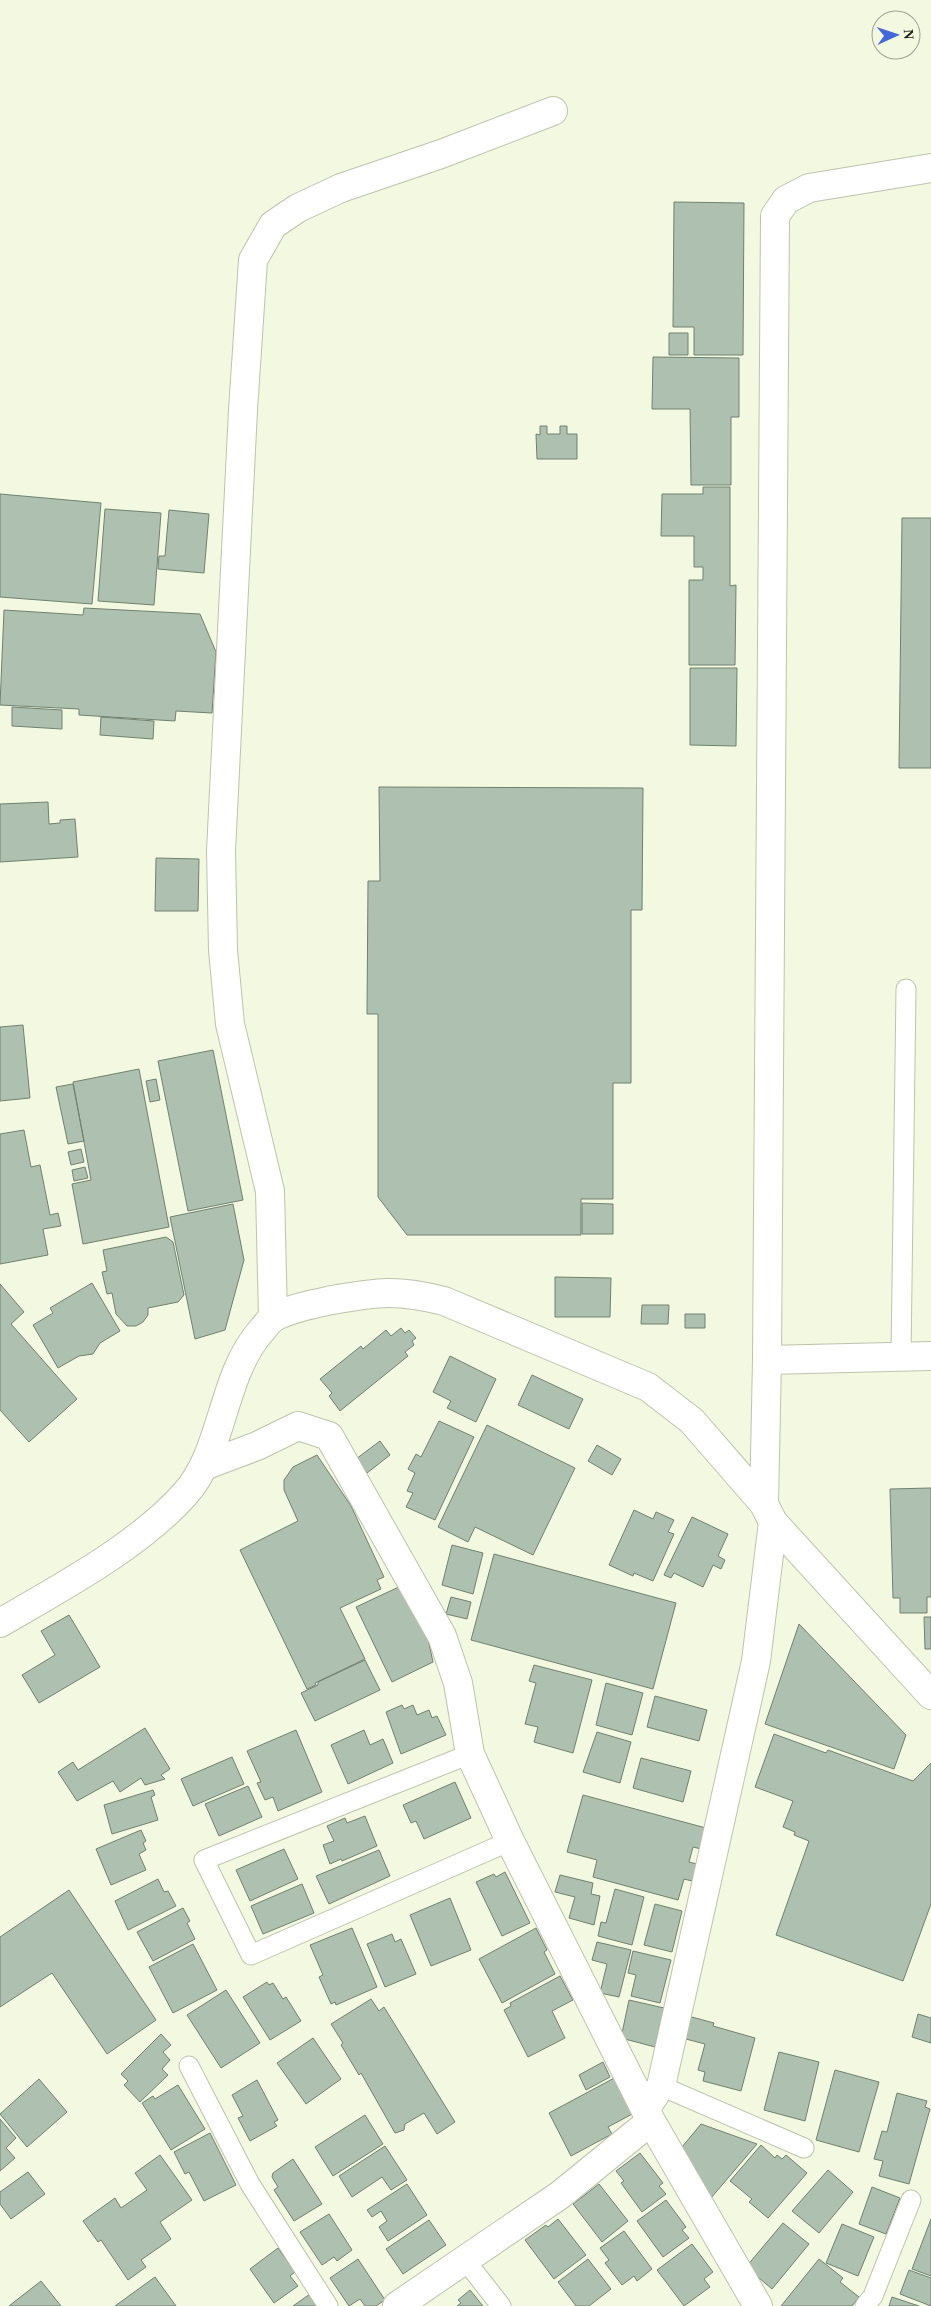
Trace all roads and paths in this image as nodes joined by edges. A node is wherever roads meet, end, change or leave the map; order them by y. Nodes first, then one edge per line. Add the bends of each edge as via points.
1 (552, 111) dead end
2 (931, 168) edge
3 (906, 990) dead end
4 (273, 1318) junction
5 (901, 1356) junction
6 (931, 1356) edge
7 (767, 1360) junction
8 (204, 1466) junction
9 (768, 1513) junction
10 (0, 1623) edge
11 (931, 1695) edge
12 (470, 1754) junction
13 (510, 1841) junction
14 (189, 2066) dead end
15 (661, 2086) junction
16 (648, 2115) junction
17 (804, 2148) dead end
18 (911, 2200) dead end
19 (464, 2260) junction
20 (328, 2306) edge
21 (397, 2306) edge
22 (501, 2306) edge
23 (758, 2306) edge
24 (865, 2306) edge

1 - 4 street via 342,188 298,208 272,225 253,260 221,851 223,940 230,1024 270,1191
2 - 7 street via 809,188 786,200 775,216
3 - 5 lane
4 - 8 street via 252,1341 235,1376
4 - 9 street via 312,1304 382,1292 413,1293 444,1301 648,1388 692,1421
5 - 6 street
5 - 7 street
7 - 9 street
8 - 10 street via 187,1492 157,1523
8 - 12 street via 298,1426 329,1436 442,1636 458,1683
9 - 11 street
9 - 15 street via 756,1661
12 - 13 street
12 - 13 lane via 204,1860 251,1955
13 - 16 street
14 - 20 lane via 250,2184
15 - 16 street
15 - 17 lane
16 - 19 street via 560,2194
16 - 23 street
18 - 24 lane via 873,2296
19 - 21 street
19 - 22 lane

